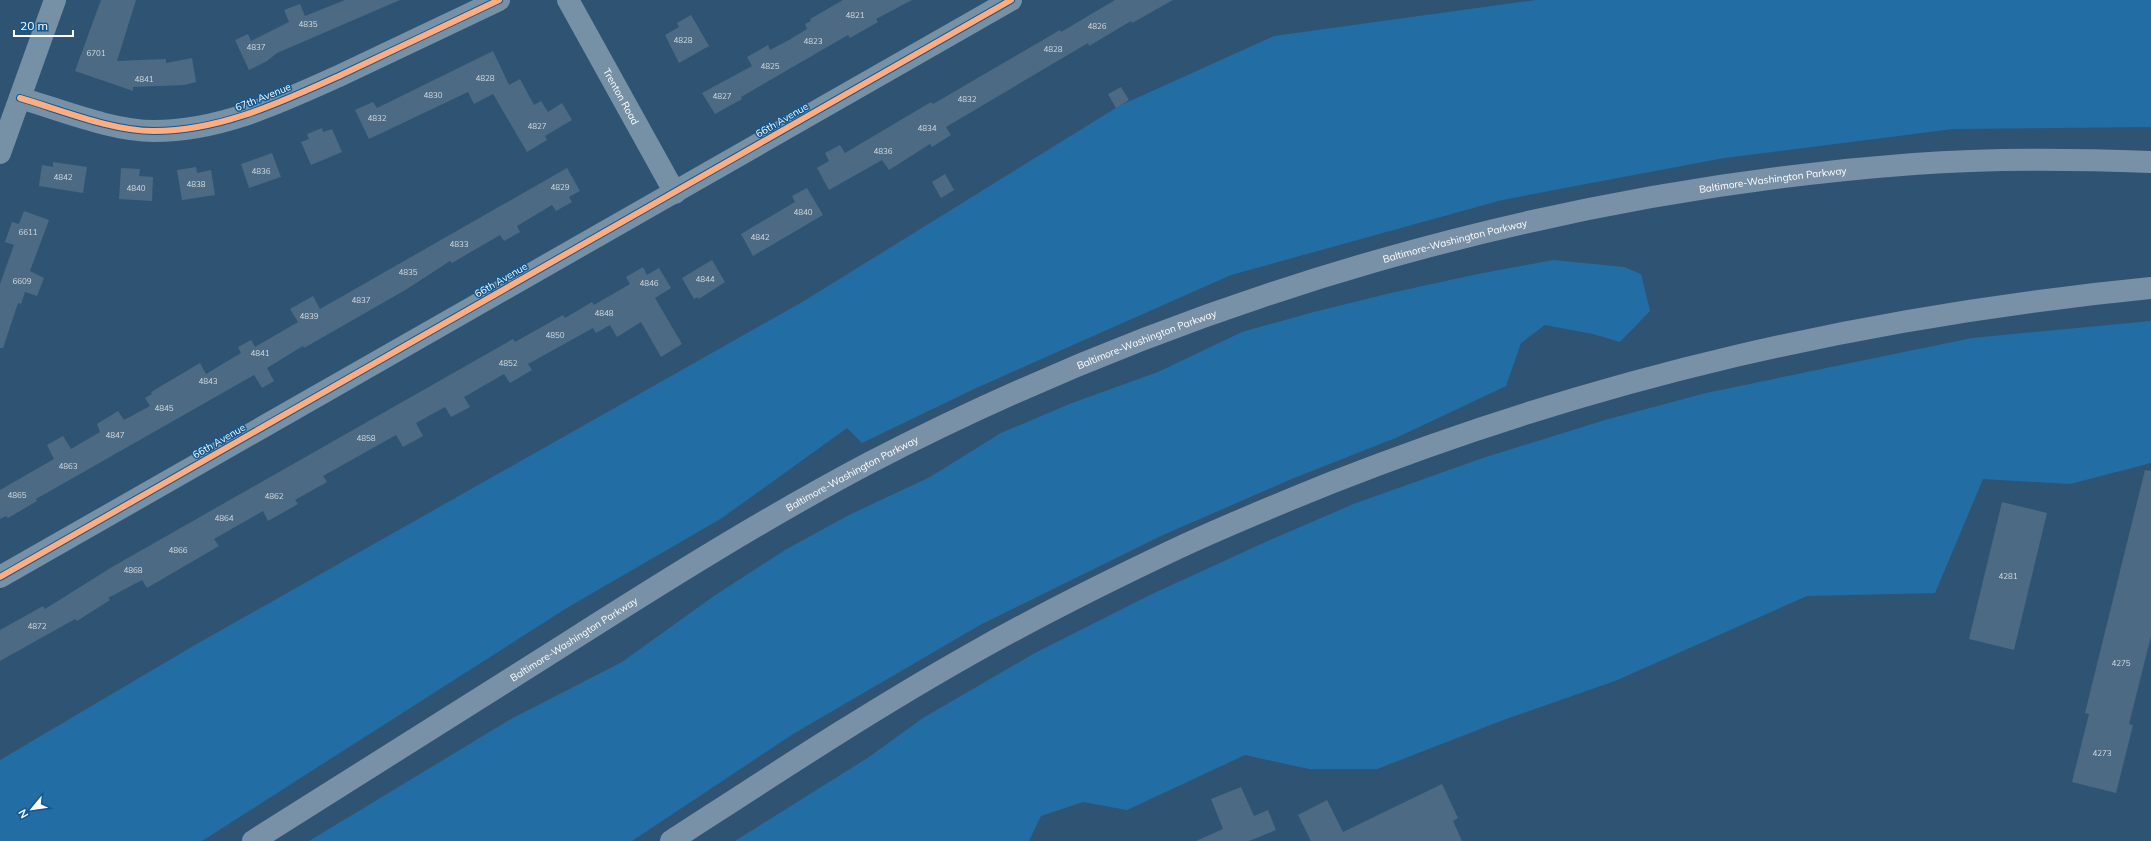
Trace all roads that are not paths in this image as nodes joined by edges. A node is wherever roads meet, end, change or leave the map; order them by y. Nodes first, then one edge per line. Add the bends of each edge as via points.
1 (55, 0) edge
2 (499, 0) edge
3 (568, 0) edge
4 (1011, 0) edge
5 (20, 98) junction
6 (0, 153) edge
7 (2151, 162) edge
8 (675, 193) junction
9 (2151, 288) edge
10 (0, 577) edge
11 (253, 841) edge
12 (671, 841) edge

1 - 5 street
2 - 5 street, 67th Avenue via 279,103 238,119 194,128 154,131 107,124
3 - 8 street, Trenton Road
4 - 8 street, 66th Avenue
5 - 6 street
7 - 11 highway, Baltimore-Washington Parkway via 2045,159 1914,164 1678,193 1558,216 1459,240 1330,275 1219,312 1095,359 992,403 842,478 766,520 666,581
8 - 10 street, 66th Avenue
9 - 12 highway via 2055,297 1927,316 1723,358 1585,395 1394,458 1180,546 1085,593 971,654 872,712

